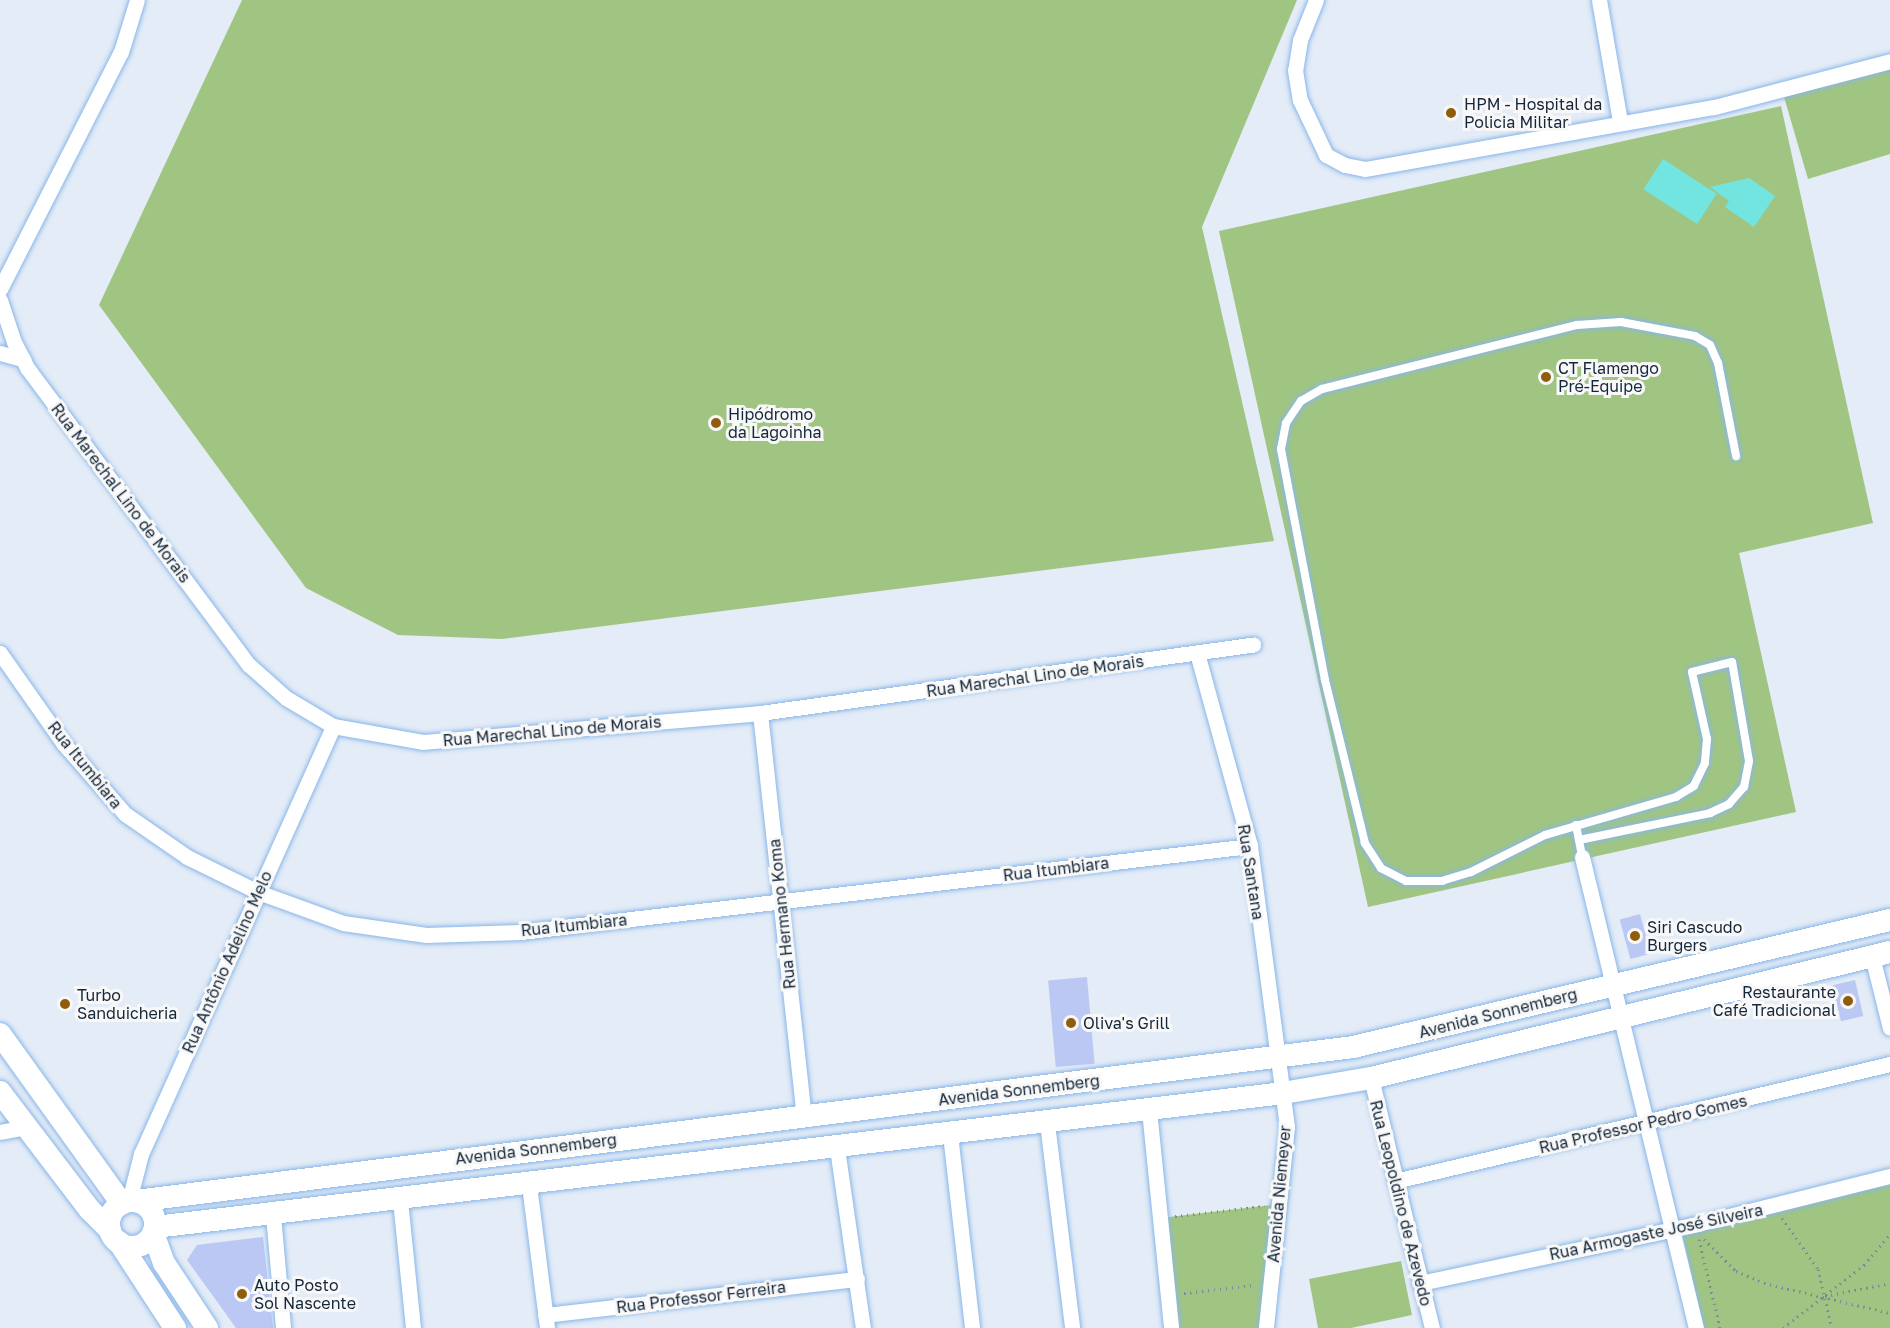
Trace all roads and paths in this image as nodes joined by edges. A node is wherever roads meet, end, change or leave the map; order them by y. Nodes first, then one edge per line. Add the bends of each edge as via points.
1 (137, 0) edge
2 (1316, 0) edge
3 (1599, 0) edge
4 (1890, 61) edge
5 (1620, 121) junction
6 (0, 289) edge
7 (0, 300) edge
8 (0, 353) edge
9 (23, 358) junction
10 (1736, 456) dead end
11 (1253, 645) dead end
12 (0, 653) edge
13 (1197, 653) junction
14 (760, 713) junction
15 (333, 726) junction
16 (1576, 825) junction
17 (1580, 840) junction
18 (1250, 846) junction
19 (1582, 857) joint
20 (258, 892) junction
21 (780, 901) junction
22 (1890, 920) edge
23 (1881, 954) edge
24 (1613, 985) junction
25 (1621, 1017) junction
26 (1890, 1028) edge
27 (0, 1034) edge
28 (1277, 1060) junction
29 (1890, 1064) edge
30 (1371, 1078) junction
31 (0, 1092) edge
32 (1283, 1093) junction
33 (1149, 1110) junction
34 (804, 1116) junction
35 (1047, 1123) junction
36 (1647, 1124) junction
37 (25, 1127) junction
38 (0, 1132) edge
39 (950, 1134) junction
40 (837, 1148) junction
41 (1890, 1176) edge
42 (1395, 1181) junction
43 (528, 1185) junction
44 (400, 1200) junction
45 (129, 1202) junction
46 (1280, 1204) junction
47 (1780, 1212) junction
48 (273, 1215) junction
49 (1793, 1217) dead end
50 (1160, 1218) junction
51 (1771, 1222) dead end
52 (1673, 1229) junction
53 (154, 1230) junction
54 (1700, 1231) junction
55 (1890, 1234) edge
56 (1714, 1235) dead end
57 (114, 1236) junction
58 (856, 1279) junction
59 (1420, 1283) junction
60 (1890, 1283) edge
61 (1272, 1284) junction
62 (1168, 1294) junction
63 (1823, 1297) junction
64 (1890, 1313) edge
65 (546, 1321) edge
66 (175, 1328) edge
67 (207, 1328) edge
68 (283, 1328) edge
69 (413, 1328) edge
70 (863, 1328) edge
71 (972, 1328) edge
72 (1072, 1328) edge
73 (1171, 1328) edge
74 (1266, 1328) edge
75 (1432, 1328) edge
76 (1696, 1328) edge
77 (1720, 1328) edge
78 (1783, 1328) edge
79 (1832, 1328) edge

1 - 6 street via 121,51
2 - 5 street via 1300,40 1295,70 1300,100 1326,155 1345,165 1365,169
3 - 5 street
4 - 5 street via 1714,107
7 - 9 street, Rua Marechal Lino de Morais
8 - 9 street
9 - 15 street, Rua Marechal Lino de Morais via 249,665 285,698
10 - 16 lane via 1718,363 1710,345 1695,336 1621,322 1577,325 1322,389 1301,401 1286,423 1281,449 1325,680 1365,843 1381,868 1406,881 1442,881
11 - 13 street, Rua Marechal Lino de Morais
12 - 20 street, Rua Itumbiara via 64,744 125,814 187,857
13 - 14 street, Rua Marechal Lino de Morais
13 - 18 street, Rua Santana
14 - 15 street, Rua Marechal Lino de Morais via 423,742
14 - 21 street, Rua Hermano Koma
15 - 20 street, Rua Antônio Adelino Melo
16 - 17 lane
16 - 17 lane via 1676,797 1694,786 1705,763 1707,739 1692,672 1732,662 1749,761 1744,787 1729,804 1710,813
17 - 19 lane
18 - 21 street, Rua Itumbiara
18 - 28 street, Rua Santana
19 - 24 street
20 - 21 street, Rua Itumbiara via 343,923 426,935 521,932
20 - 45 street, Rua Antônio Adelino Melo via 141,1154
21 - 34 street, Rua Hermano Koma
22 - 24 street, Avenida Sonnemberg
23 - 25 street, Avenida Sonnemberg
23 - 26 street
24 - 25 street
24 - 28 street, Avenida Sonnemberg via 1353,1047
25 - 30 street, Avenida Sonnemberg
25 - 36 street
27 - 45 street
28 - 32 street, Avenida Niemeyer
28 - 34 street, Avenida Sonnemberg
29 - 36 street, Rua Professor Pedro Gomes
30 - 32 street, Avenida Sonnemberg
30 - 42 street, Rua Leopoldino de Azevedo
31 - 37 street
32 - 33 street, Avenida Sonnemberg
32 - 46 street, Avenida Niemeyer via 1287,1127
33 - 35 street, Avenida Sonnemberg
33 - 50 street
34 - 45 street, Avenida Sonnemberg
35 - 39 street, Avenida Sonnemberg
35 - 72 street
36 - 42 street, Rua Professor Pedro Gomes
36 - 52 street
37 - 38 street
37 - 57 street
39 - 40 street, Avenida Sonnemberg
39 - 71 street
40 - 43 street, Avenida Sonnemberg
40 - 58 street
41 - 47 street, Rua Armogaste José Silveira
42 - 59 street, Rua Leopoldino de Azevedo
43 - 44 street, Avenida Sonnemberg
43 - 65 street
44 - 48 street, Avenida Sonnemberg
44 - 69 street
45 - 53 street via 152,1213
45 - 57 street via 111,1215
46 - 50 path
46 - 61 street, Avenida Niemeyer
47 - 49 path
47 - 51 path
47 - 54 street, Rua Armogaste José Silveira
47 - 63 path via 1813,1258
48 - 53 street, Avenida Sonnemberg
48 - 68 street
50 - 62 street
52 - 54 street, Rua Armogaste José Silveira
52 - 59 street, Rua Armogaste José Silveira
52 - 76 street
53 - 57 street via 138,1246
53 - 67 street via 164,1263
54 - 56 path
54 - 63 path via 1736,1270 1764,1283
54 - 77 path
55 - 63 path via 1869,1260
57 - 66 street
58 - 65 street, Rua Professor Ferreira
58 - 70 street
59 - 75 street, Rua Leopoldino de Azevedo
60 - 63 path
61 - 62 path
61 - 74 street, Avenida Niemeyer
62 - 73 street
63 - 64 path
63 - 78 path
63 - 79 path

